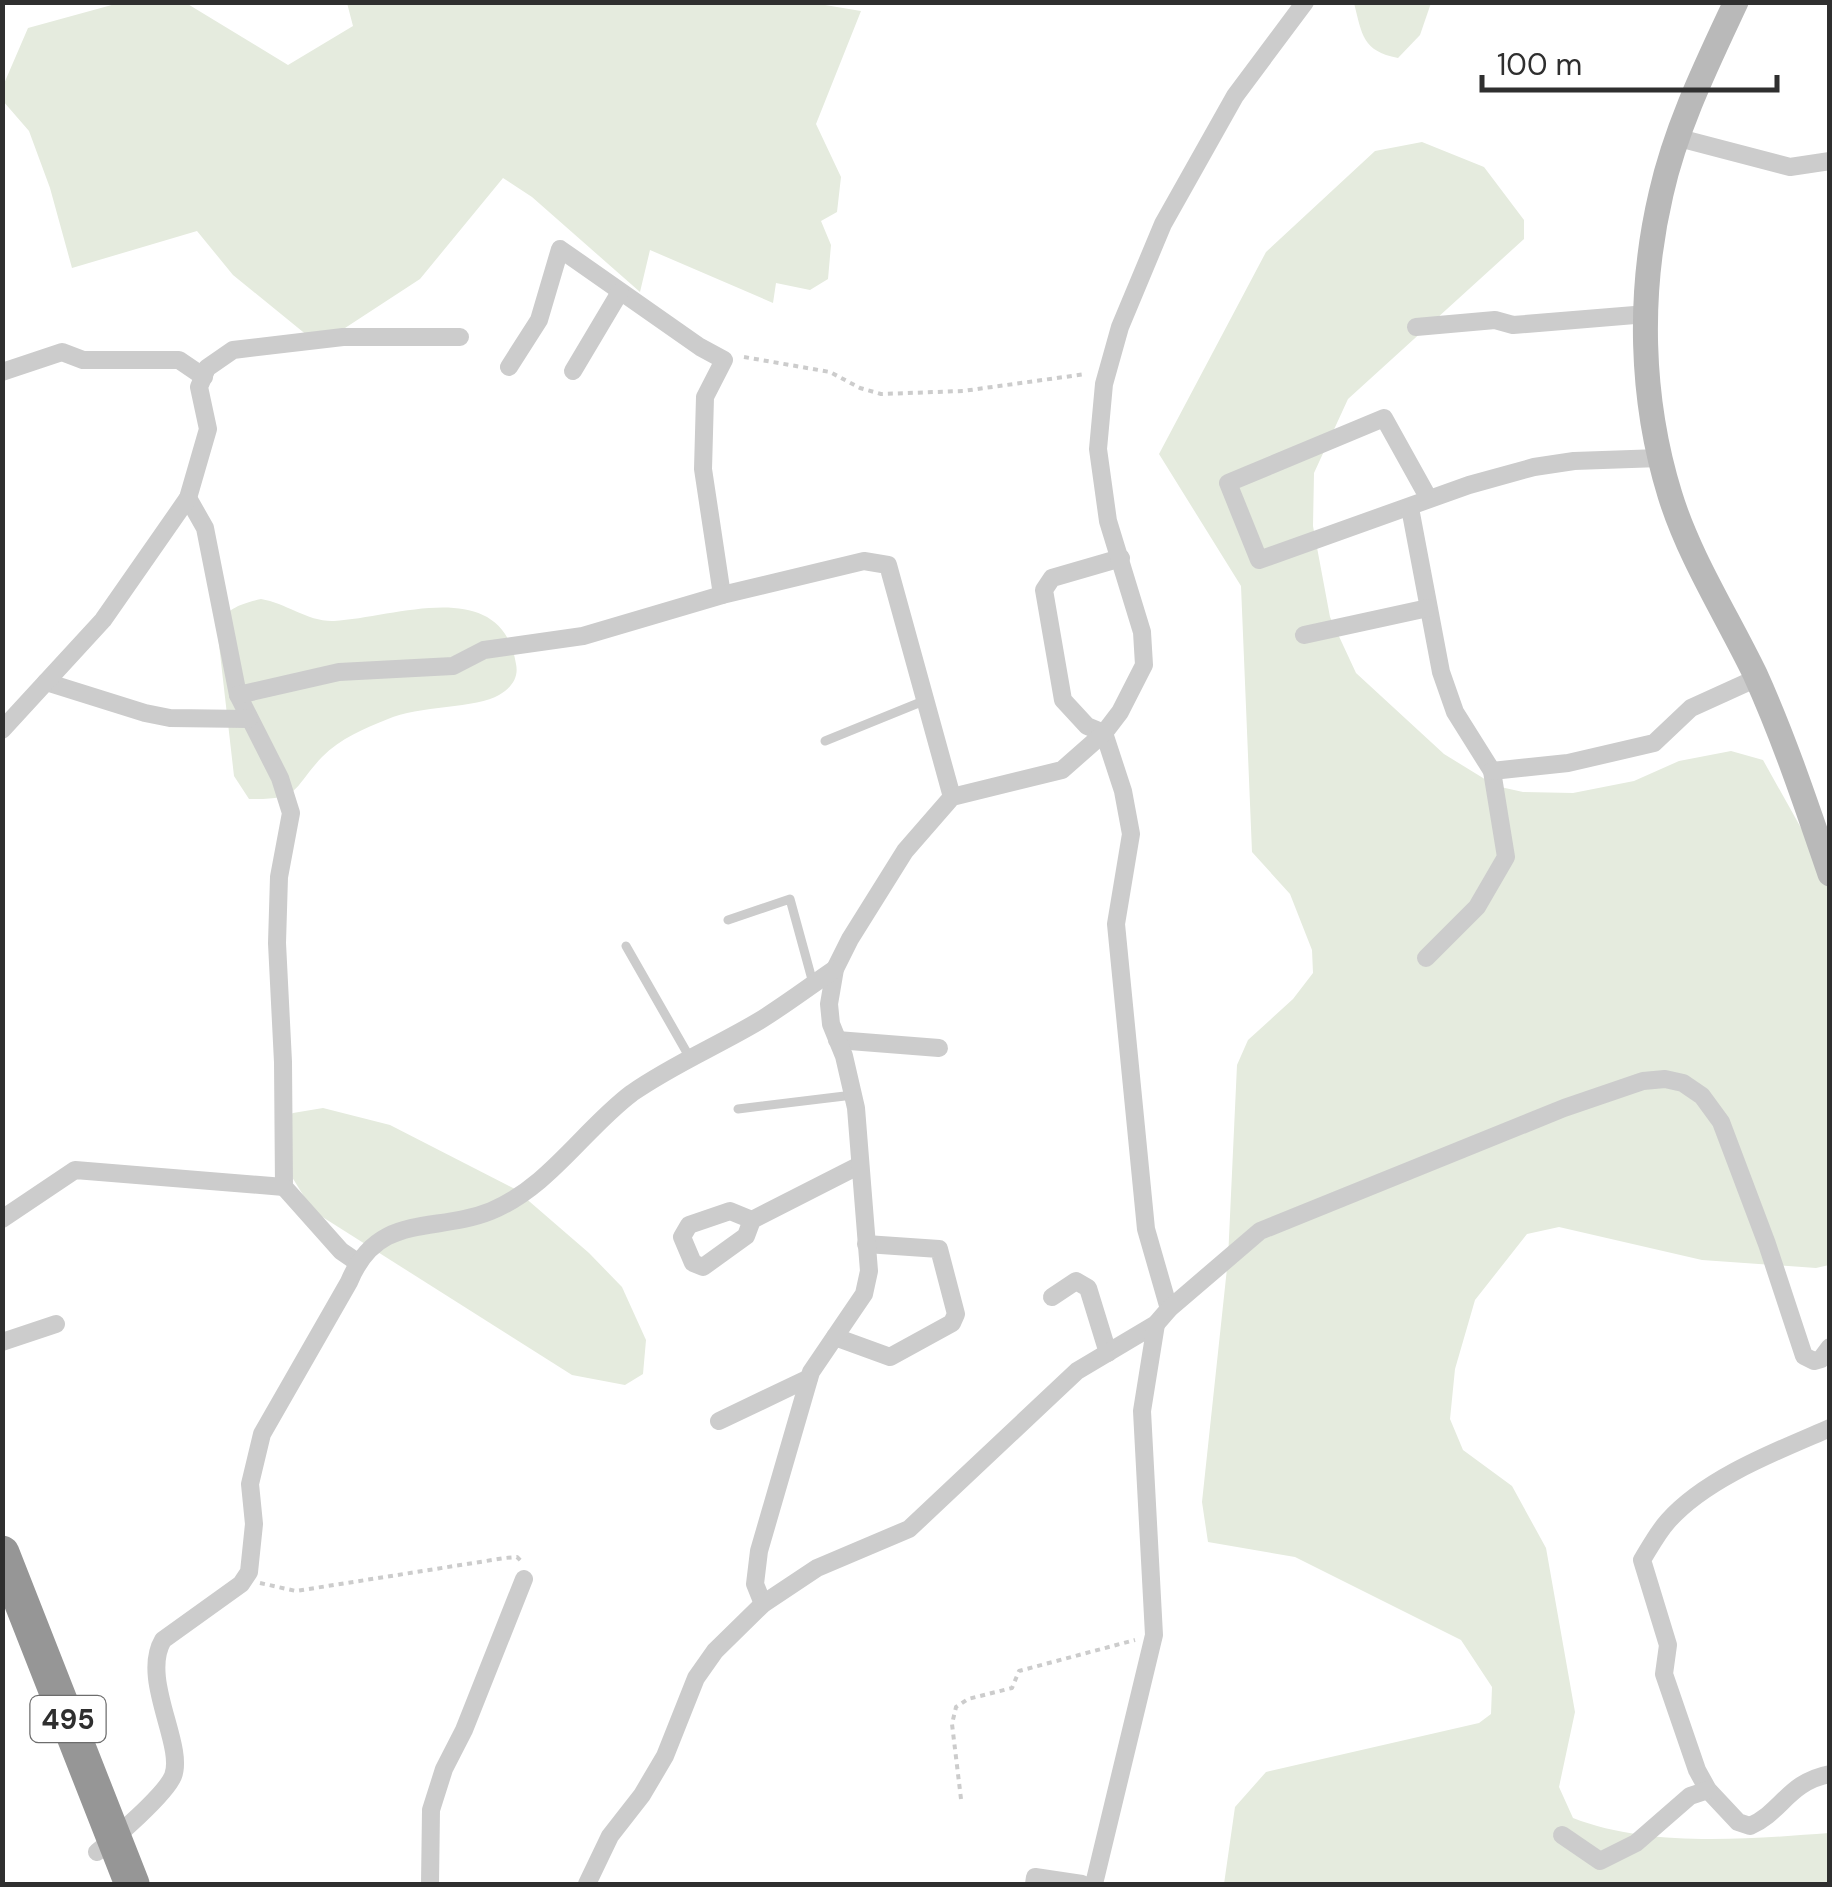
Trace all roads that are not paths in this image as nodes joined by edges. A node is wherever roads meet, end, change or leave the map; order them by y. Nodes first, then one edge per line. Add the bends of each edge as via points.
1 (1305, 2) edge
2 (1736, 2) edge
3 (1679, 138) junction
4 (1830, 161) edge
5 (620, 292) junction
6 (1647, 314) junction
7 (1416, 327) dead end
8 (460, 337) dead end
9 (510, 368) dead end
10 (573, 371) dead end
11 (2, 372) edge
12 (204, 377) junction
13 (1660, 458) junction
14 (188, 498) junction
15 (1430, 499) junction
16 (1410, 508) junction
17 (1120, 558) junction
18 (722, 595) junction
19 (1428, 608) junction
20 (1304, 635) dead end
21 (1756, 678) junction
22 (46, 682) junction
23 (238, 695) junction
24 (926, 700) junction
25 (249, 719) junction
26 (2, 730) edge
27 (1104, 734) junction
28 (825, 741) dead end
29 (1492, 771) junction
30 (952, 797) junction
31 (1830, 874) edge
32 (728, 920) dead end
33 (626, 946) dead end
34 (1426, 958) dead end
35 (835, 968) junction
36 (814, 984) junction
37 (837, 1040) junction
38 (939, 1048) dead end
39 (690, 1058) junction
40 (853, 1095) junction
41 (738, 1109) dead end
42 (860, 1165) junction
43 (284, 1187) junction
44 (2, 1219) edge
45 (752, 1220) dead end
46 (866, 1244) junction
47 (357, 1262) junction
48 (1052, 1297) dead end
49 (1162, 1316) junction
50 (56, 1324) dead end
51 (835, 1337) junction
52 (2, 1342) edge
53 (1830, 1347) edge
54 (1108, 1353) junction
55 (809, 1378) junction
56 (720, 1421) dead end
57 (1830, 1428) edge
58 (2, 1553) edge
59 (524, 1579) road end
60 (763, 1604) junction
61 (2, 1610) edge
62 (1830, 1774) edge
63 (1708, 1790) junction
64 (1562, 1835) dead end
65 (107, 1858) edge
66 (132, 1884) edge
67 (430, 1884) edge
68 (587, 1884) edge
69 (1034, 1884) edge
70 (1082, 1884) edge
71 (1094, 1884) edge

1 - 17 street via 1236,96 1163,224 1120,328 1104,384 1098,449
2 - 3 street
3 - 4 street via 1790,167
3 - 6 street via 1661,192
5 - 9 street via 560,250 539,320
5 - 10 street
5 - 18 street via 724,360 705,397 703,470
6 - 7 street
6 - 13 street via 1646,366
8 - 12 street via 343,337 233,350
11 - 12 street via 62,352 82,360 179,360
12 - 14 street via 199,386 208,429
13 - 15 street via 1534,467
13 - 21 street via 1671,499
14 - 22 street via 104,620
14 - 23 street via 205,528
15 - 16 street
15 - 16 street via 1384,418 1228,483 1259,560
16 - 19 street
17 - 27 street via 1142,632 1144,665
17 - 27 street via 1052,578 1044,590 1063,700
18 - 23 street via 583,636 484,650 453,666 339,672
18 - 24 street via 864,561 888,565
19 - 20 street
19 - 29 street via 1455,712
21 - 29 street via 1692,708 1654,743
21 - 31 street
22 - 25 street via 170,718
22 - 26 street
23 - 25 street
24 - 28 lane
24 - 30 street
25 - 43 street via 292,813 277,943
27 - 30 street via 1062,770
27 - 49 street via 1131,834 1116,924 1146,1229
29 - 34 street via 1506,857 1477,906
30 - 35 street via 905,852
32 - 36 lane via 790,898
33 - 39 lane
35 - 36 street
35 - 37 street via 829,1004
36 - 39 street
37 - 38 street
37 - 40 street
39 - 47 street via 631,1094 511,1200 490,1211 398,1230
40 - 41 lane
40 - 42 street
42 - 45 street
42 - 46 street
43 - 44 street via 75,1170
43 - 47 street
46 - 51 street via 864,1294
46 - 51 street via 939,1249 956,1314 952,1323 890,1357
47 - 65 street via 262,1434 250,1484 254,1524 242,1584 163,1640 156,1652 176,1770
48 - 54 street via 1076,1281 1088,1288
49 - 53 street via 1260,1232 1564,1108 1665,1080 1702,1096 1721,1122 1804,1356 1822,1359
49 - 54 street
49 - 71 street via 1142,1410 1154,1634
50 - 52 street
51 - 55 street
54 - 60 street via 1077,1372 909,1529 816,1568
55 - 56 street
55 - 60 street via 758,1551 755,1584
57 - 63 street via 1696,1495 1666,1522 1642,1560 1668,1645 1664,1674
58 - 65 highway, 495
59 - 67 street via 431,1810
60 - 68 street via 696,1678 664,1756 610,1836
61 - 65 highway, 495
62 - 63 street via 1794,1787 1750,1826
63 - 64 street via 1690,1796 1636,1844 1600,1861
65 - 66 highway, 495
69 - 70 street via 1035,1877

